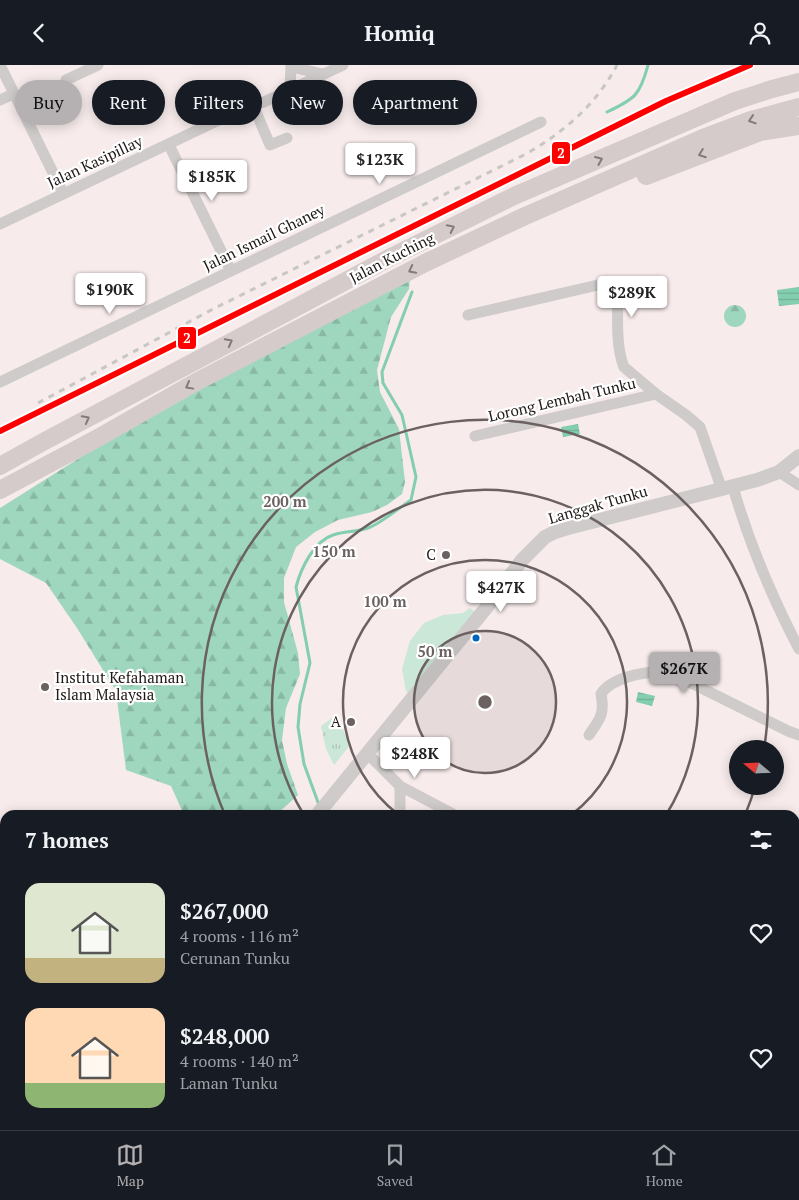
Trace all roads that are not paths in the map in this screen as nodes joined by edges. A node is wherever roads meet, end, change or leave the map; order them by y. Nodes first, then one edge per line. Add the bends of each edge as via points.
1 (0, 65) edge
2 (98, 65) edge
3 (344, 65) edge
4 (291, 66) edge
5 (324, 75) junction
6 (66, 80) dead end
7 (290, 80) edge
8 (312, 80) edge
9 (799, 82) edge
10 (13, 93) junction
11 (0, 100) edge
12 (799, 107) edge
13 (541, 122) dead end
14 (211, 125) edge
15 (262, 125) edge
16 (799, 126) edge
17 (287, 138) dead end
18 (169, 145) junction
19 (63, 193) junction
20 (523, 217) junction
21 (0, 224) edge
22 (230, 271) junction
23 (468, 315) dead end
24 (0, 382) edge
25 (656, 394) junction
26 (475, 436) dead end
27 (43, 442) junction
28 (799, 456) edge
29 (0, 459) edge
30 (48, 464) junction
31 (0, 466) edge
32 (779, 472) junction
33 (799, 485) edge
34 (728, 488) junction
35 (0, 489) edge
36 (0, 499) edge
37 (799, 649) edge
38 (589, 735) dead end
39 (799, 735) edge
40 (368, 754) junction
41 (400, 786) junction
42 (322, 810) edge
43 (400, 810) edge
44 (446, 810) edge

1 - 10 street
2 - 6 street
3 - 5 street, Jalan Kasipillay
4 - 5 street
4 - 7 street
5 - 8 street, Jalan Kasipillay
27 -> 9 highway, Jalan Kuching via 380,263 514,197 736,101
10 - 11 street
10 - 19 street
12 -> 20 highway, Jalan Kuching via 703,138
13 - 22 street, Jalan Ismail Ghaney
14 - 18 street, Jalan Kasipillay
15 - 17 street via 270,145
16 -> 20 highway via 760,132 637,179
18 - 19 street, Jalan Kasipillay
18 - 22 street
19 - 21 street, Jalan Kasipillay
20 -> 30 highway, Jalan Kuching via 425,263
22 - 24 street, Jalan Ismail Ghaney
23 - 25 street via 611,283 618,288 619,338 624,367
25 - 26 street, Lorong Lembah Tunku
25 - 34 street via 702,430
27 - 29 highway
27 - 31 highway, Jalan Kuching
28 - 32 street, Langgak Tunku
30 - 35 highway, Jalan Kuching
30 - 36 highway
32 - 33 street
32 - 34 street, Langgak Tunku
34 - 37 street
34 - 40 street, Langgak Tunku via 568,528 545,537 522,561
38 - 39 street via 601,718 601,694 606,686 629,677 666,672
40 - 41 street
40 - 42 street, Langgak Tunku
41 - 43 street
41 - 44 street

